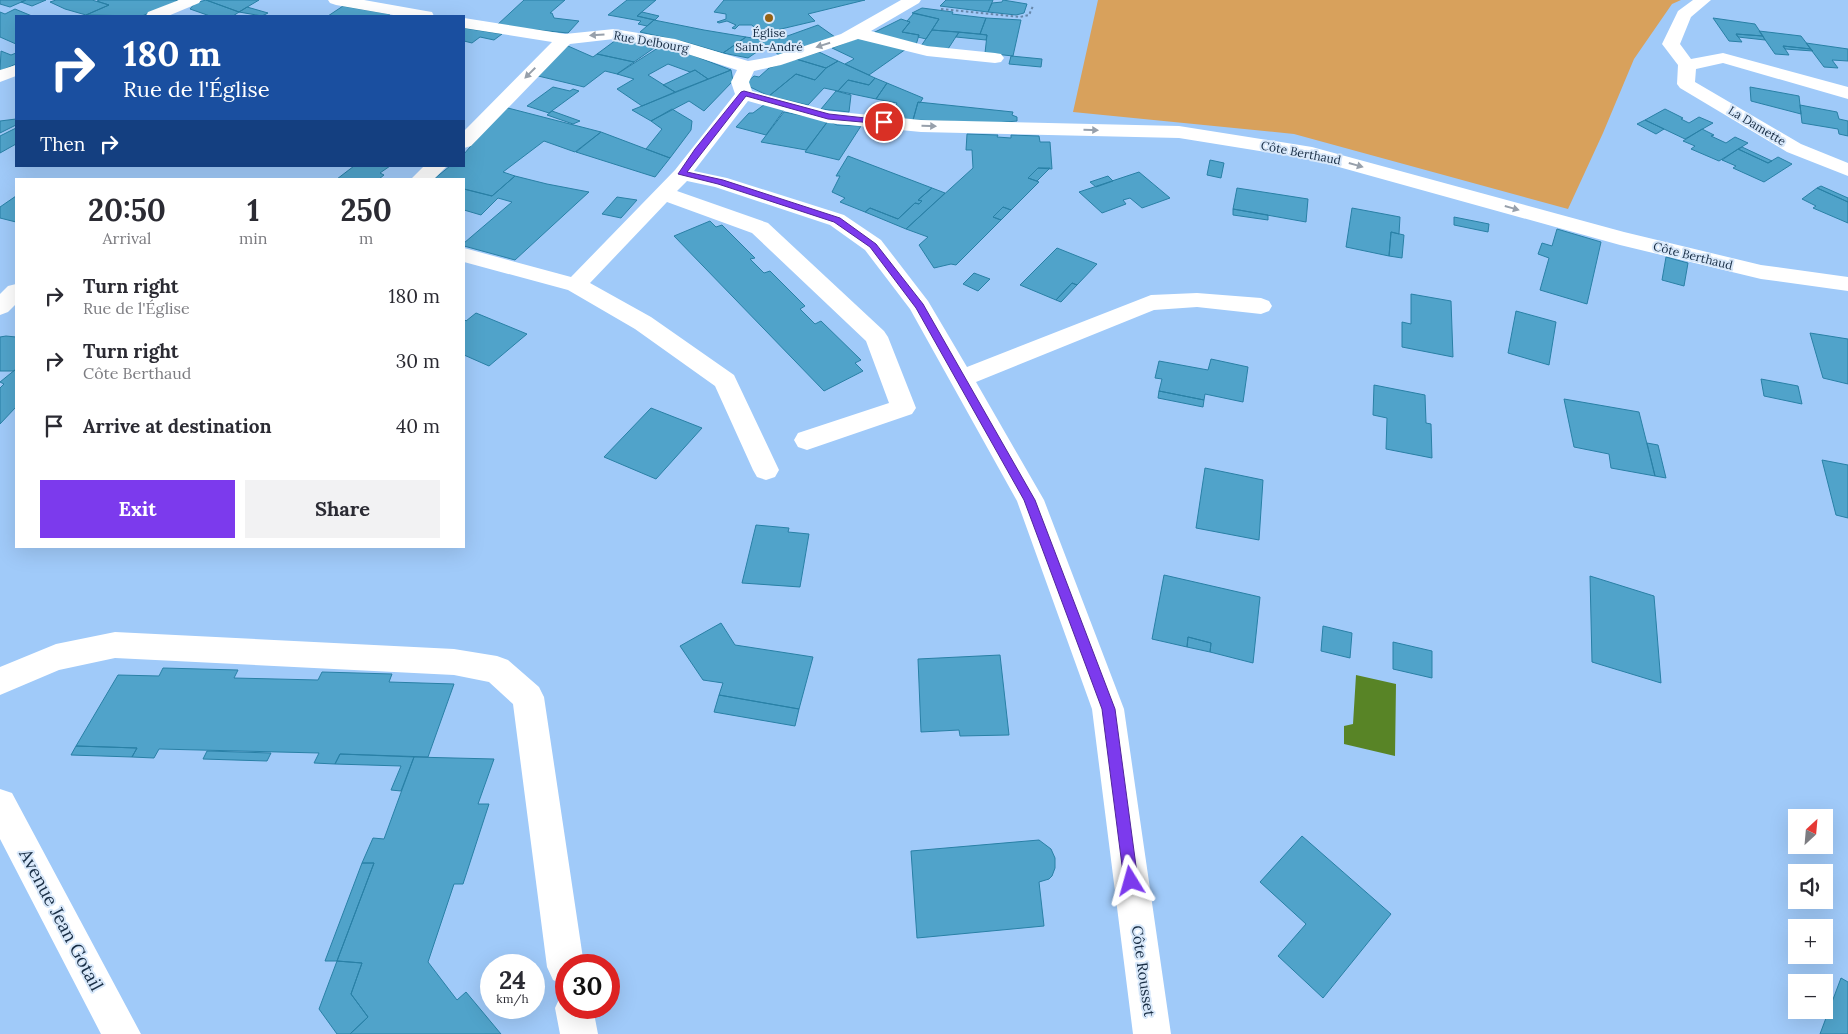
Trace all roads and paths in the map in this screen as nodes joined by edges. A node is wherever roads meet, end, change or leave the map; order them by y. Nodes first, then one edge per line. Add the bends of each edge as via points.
1 (193, 0) edge
2 (336, 0) edge
3 (1703, 0) edge
4 (911, 2) edge
5 (1033, 6) dead end
6 (156, 15) edge
7 (420, 15) edge
8 (465, 23) edge
9 (856, 33) junction
10 (565, 39) junction
11 (995, 58) dead end
12 (1687, 65) junction
13 (746, 67) junction
14 (15, 70) edge
15 (0, 77) edge
16 (1848, 93) edge
17 (744, 94) junction
18 (465, 141) edge
19 (436, 167) edge
20 (1848, 170) edge
21 (682, 174) junction
22 (422, 178) edge
23 (662, 193) junction
24 (465, 255) edge
25 (1848, 284) edge
26 (576, 285) junction
27 (15, 293) edge
28 (1261, 306) dead end
29 (0, 307) edge
30 (960, 379) junction
31 (807, 440) dead end
32 (766, 470) dead end
33 (0, 681) edge
34 (0, 805) edge
35 (564, 954) edge
36 (577, 1019) edge
37 (122, 1034) edge
38 (580, 1034) edge
39 (1152, 1034) edge

1 - 6 street
2 - 7 street
3 - 12 street, La Damette via 1684,15 1670,44
4 - 5 path via 1020,17 1029,15
4 - 9 street
8 - 10 street, Rue Delbourg
9 - 11 street via 927,51
9 -> 13 street via 775,61
13 -> 10 street, Rue Delbourg via 675,44 614,34
10 -> 18 street
12 - 16 street via 1723,58
12 - 20 street, La Damette via 1686,84 1794,148
13 - 17 street via 740,82
14 - 15 street
17 - 21 street
17 -> 25 street, Côte Berthaud via 838,118 921,126 1179,132 1312,153 1620,238 1760,272
19 - 22 street
21 - 23 street
21 - 30 street, Côte Rousset via 720,182 837,220 873,246 920,306
23 - 26 street
23 - 31 street via 760,228 876,337 903,408
24 - 26 street
26 - 32 street via 643,323 726,381
27 - 29 street
28 - 30 street via 1197,300 1151,303
30 - 39 street, Côte Rousset via 1030,500 1108,709
33 - 35 street via 56,657 115,645 454,662 497,670 528,697
34 - 37 street, Avenue Jean Gotail
36 - 38 street

